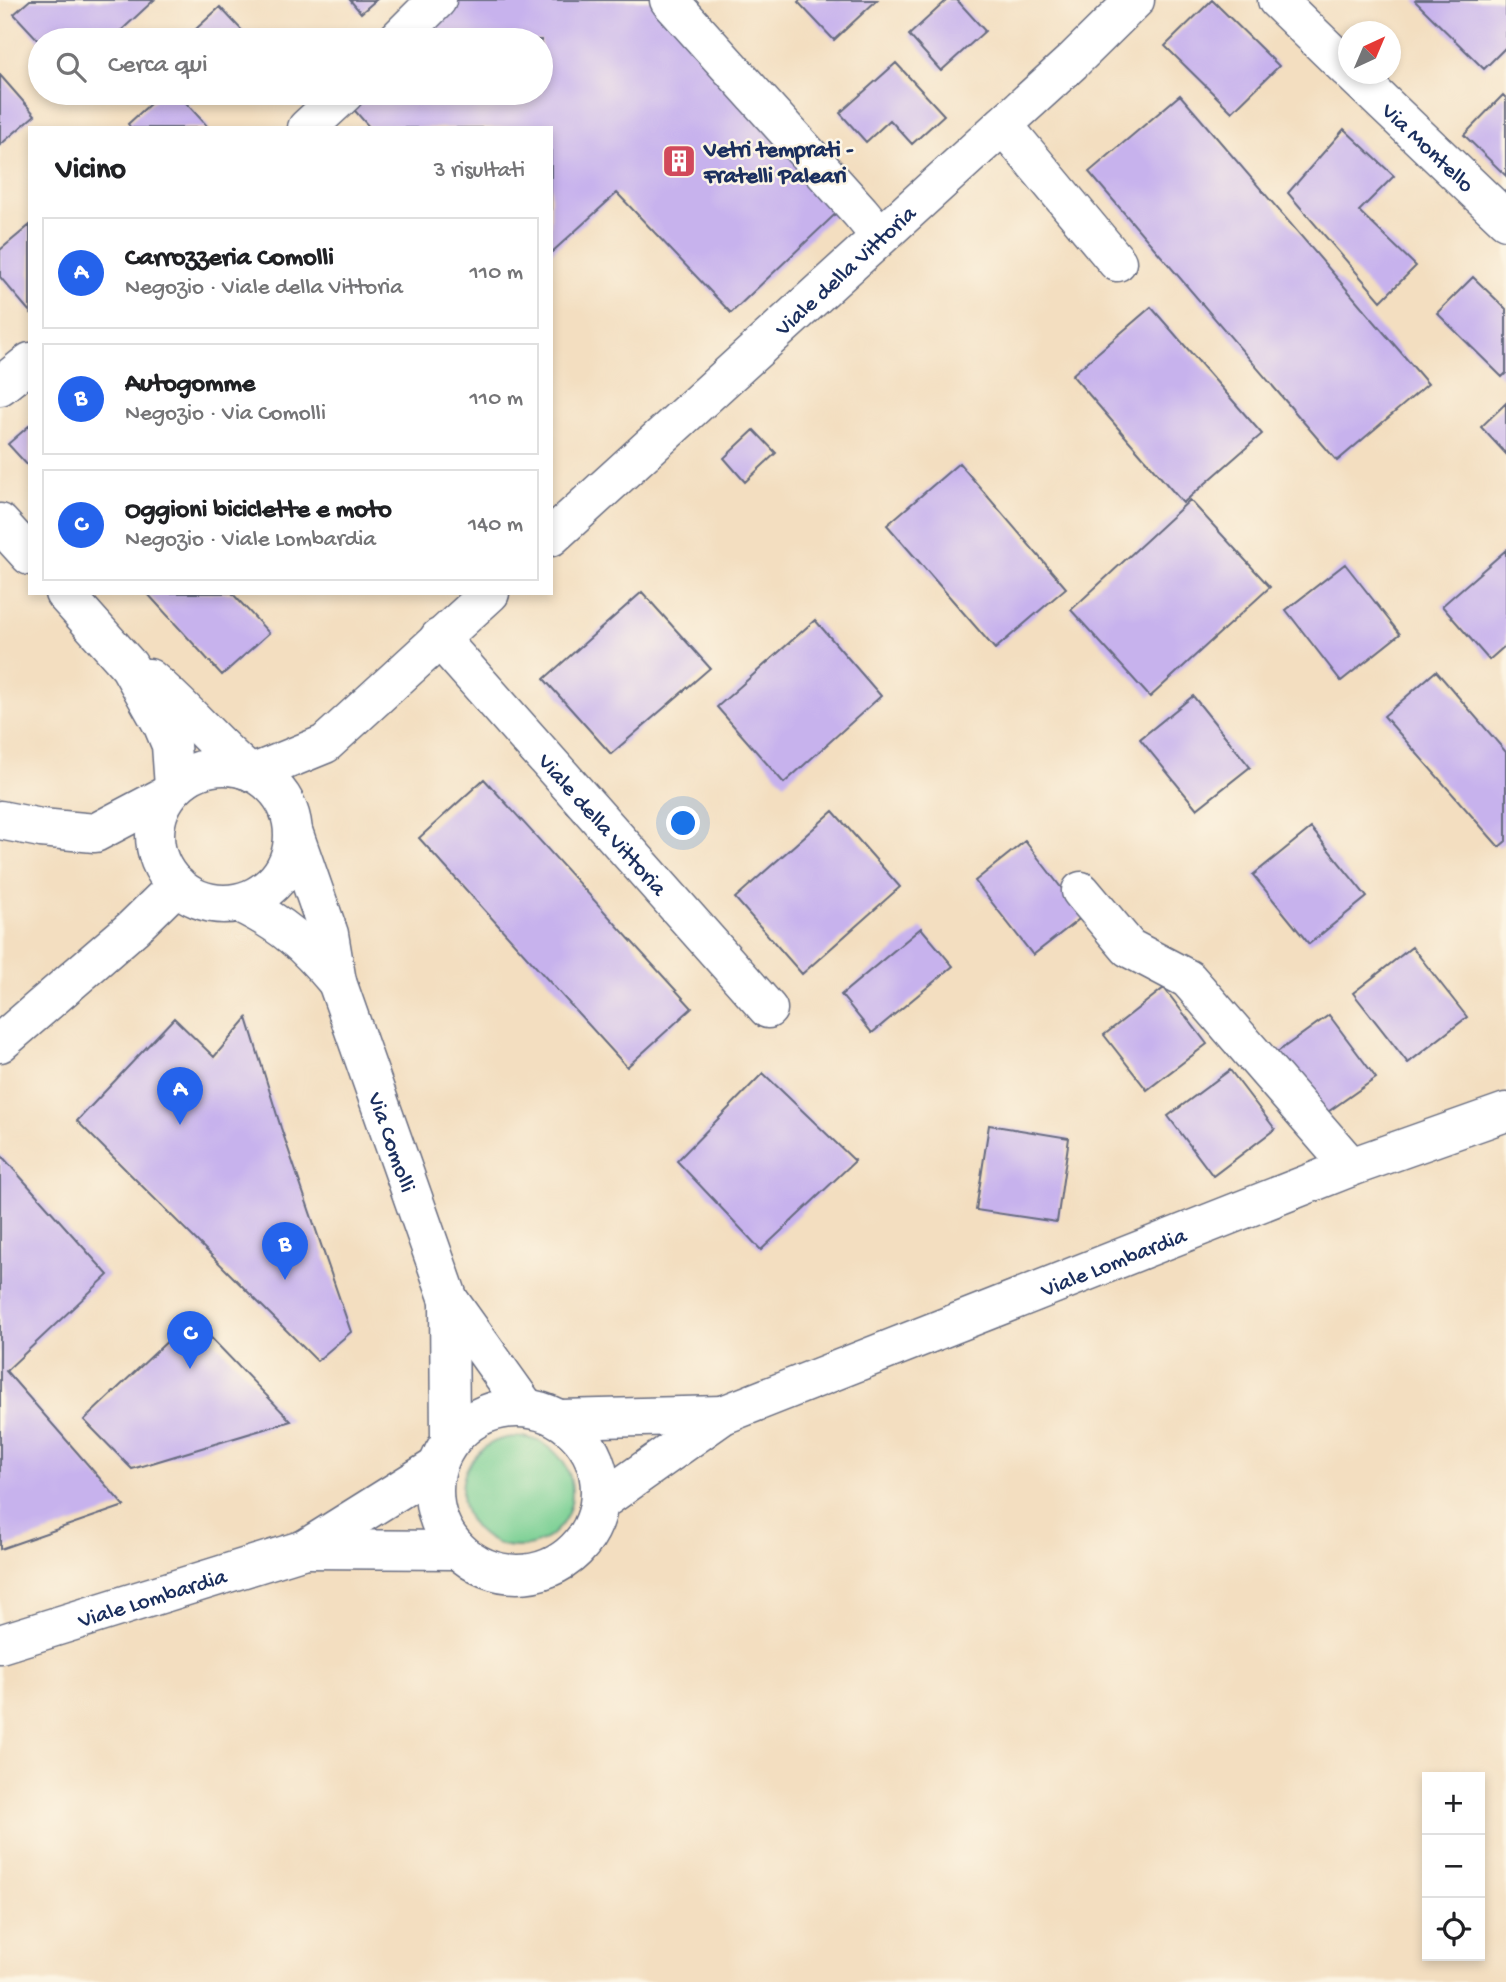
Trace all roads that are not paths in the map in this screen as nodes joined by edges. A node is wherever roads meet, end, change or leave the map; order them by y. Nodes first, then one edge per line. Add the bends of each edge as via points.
1 (437, 0) edge
2 (669, 0) edge
3 (1135, 0) edge
4 (1277, 0) edge
5 (409, 28) edge
6 (1338, 58) edge
7 (1363, 84) edge
8 (332, 105) edge
9 (1003, 125) junction
10 (309, 126) edge
11 (1506, 220) edge
12 (880, 236) junction
13 (1117, 262) dead end
14 (28, 364) edge
15 (0, 386) edge
16 (0, 523) edge
17 (553, 535) edge
18 (28, 554) edge
19 (66, 595) edge
20 (487, 595) edge
21 (439, 638) junction
22 (129, 666) junction
23 (325, 744) junction
24 (249, 771) junction
25 (171, 791) junction
26 (0, 820) edge
27 (293, 826) junction
28 (95, 833) junction
29 (169, 874) junction
30 (1081, 891) dead end
31 (239, 902) junction
32 (337, 982) junction
33 (768, 1009) dead end
34 (0, 1043) edge
35 (1506, 1112) edge
36 (1351, 1167) junction
37 (449, 1300) junction
38 (543, 1414) junction
39 (723, 1415) junction
40 (443, 1454) junction
41 (600, 1502) junction
42 (305, 1549) junction
43 (457, 1550) junction
44 (0, 1644) edge

1 - 5 street
2 - 12 street
3 - 9 street, Viale della Vittoria
4 - 6 street
7 - 11 street, Via Montello
8 - 10 street
9 - 12 street, Viale della Vittoria
9 - 13 street
12 - 17 street, Viale della Vittoria
14 - 15 street
16 - 18 street
19 - 22 street, Via Comolli
20 - 21 street
21 - 23 street
21 - 33 street, Viale della Vittoria
22 - 24 street, Via Comolli via 169,695
22 - 25 street, Via Comolli via 171,745
23 - 24 street
23 - 27 street
24 - 25 street via 208,768 188,776
24 - 27 street, Via Comolli via 277,790
25 - 28 street
25 - 29 street, Via Comolli via 155,830 156,848
26 - 28 street
27 - 31 street, Via Comolli via 291,855 278,880 258,896
27 - 32 street, Via Comolli via 325,922
28 - 29 street
29 - 31 street, Via Comolli via 194,897 224,904
29 - 34 street via 133,928
30 - 36 street via 1129,948 1188,979
31 - 32 street, Via Comolli via 298,940
32 - 37 street, Via Comolli
35 - 36 street, Viale Lombardia
36 - 39 street, Viale Lombardia
37 - 38 street, Via Comolli
37 - 40 street, Via Comolli
38 - 39 street, Viale Lombardia
38 - 40 street via 497,1409 471,1421
38 - 41 street via 579,1435 593,1455
39 - 41 street, Viale Lombardia
40 - 42 street, Viale Lombardia
40 - 43 street via 433,1496 440,1525
41 - 43 street via 590,1531 571,1555 544,1570 513,1575 482,1567
42 - 43 street, Viale Lombardia
42 - 44 street, Viale Lombardia

